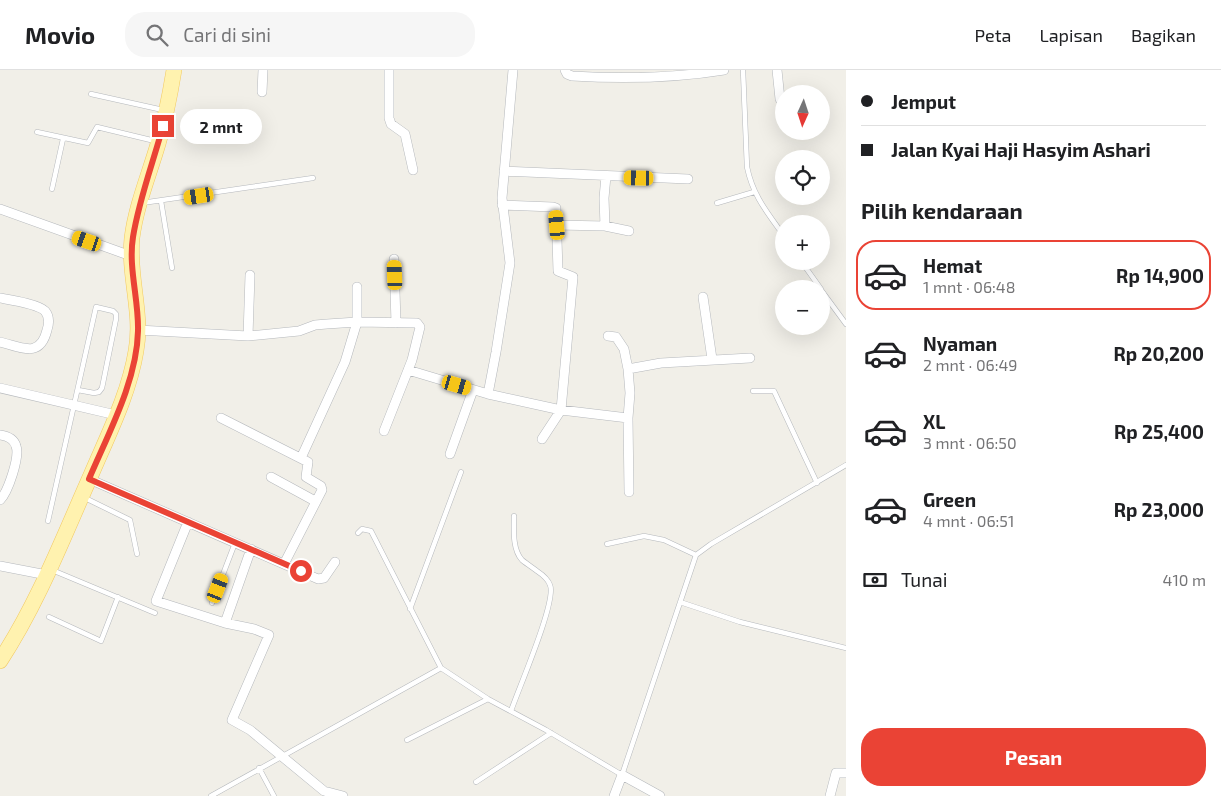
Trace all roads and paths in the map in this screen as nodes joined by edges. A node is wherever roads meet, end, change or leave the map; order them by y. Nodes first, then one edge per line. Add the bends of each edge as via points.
1 (174, 70) edge
2 (263, 70) edge
3 (389, 70) edge
4 (513, 70) edge
5 (565, 70) edge
6 (724, 70) edge
7 (743, 70) edge
8 (777, 70) edge
9 (579, 73) edge
10 (779, 85) edge
11 (262, 92) dead end
12 (91, 94) dead end
13 (167, 111) junction
14 (37, 132) dead end
15 (64, 139) junction
16 (159, 142) junction
17 (413, 170) dead end
18 (504, 171) junction
19 (606, 176) junction
20 (313, 178) dead end
21 (688, 179) dead end
22 (52, 189) dead end
23 (754, 192) junction
24 (161, 201) junction
25 (140, 204) junction
26 (717, 204) dead end
27 (502, 205) junction
28 (0, 209) edge
29 (775, 223) edge
30 (557, 225) junction
31 (605, 226) junction
32 (629, 231) dead end
33 (131, 256) junction
34 (394, 260) dead end
35 (172, 268) dead end
36 (250, 275) dead end
37 (357, 287) dead end
38 (0, 298) edge
39 (704, 298) dead end
40 (830, 302) edge
41 (357, 322) junction
42 (396, 322) junction
43 (846, 324) edge
44 (138, 330) junction
45 (248, 336) junction
46 (608, 336) dead end
47 (0, 342) edge
48 (750, 358) dead end
49 (712, 359) junction
50 (628, 369) junction
51 (408, 370) junction
52 (0, 388) edge
53 (78, 390) junction
54 (473, 390) junction
55 (753, 391) dead end
56 (488, 394) junction
57 (74, 406) junction
58 (561, 410) junction
59 (116, 416) junction
60 (221, 418) dead end
61 (628, 418) junction
62 (384, 431) dead end
63 (0, 435) edge
64 (542, 439) dead end
65 (450, 454) dead end
66 (301, 458) junction
67 (846, 465) edge
68 (461, 472) dead end
69 (270, 477) dead end
70 (89, 479) junction
71 (5, 483) edge
72 (817, 483) junction
73 (629, 492) dead end
74 (82, 496) junction
75 (0, 500) edge
76 (315, 501) junction
77 (514, 516) dead end
78 (48, 522) dead end
79 (188, 522) junction
80 (358, 533) dead end
81 (236, 543) junction
82 (607, 544) dead end
83 (251, 550) junction
84 (137, 554) dead end
85 (696, 555) junction
86 (335, 562) dead end
87 (284, 564) junction
88 (0, 566) edge
89 (48, 572) junction
90 (118, 597) junction
91 (680, 602) junction
92 (212, 603) dead end
93 (410, 609) junction
94 (154, 613) dead end
95 (49, 617) dead end
96 (226, 623) junction
97 (846, 648) edge
98 (0, 661) edge
99 (440, 668) junction
100 (488, 699) junction
101 (511, 711) junction
102 (551, 733) junction
103 (407, 740) dead end
104 (282, 755) junction
105 (259, 768) junction
106 (846, 773) edge
107 (622, 775) junction
108 (476, 782) dead end
109 (210, 796) edge
110 (274, 796) edge
111 (343, 796) edge
112 (614, 796) edge
113 (660, 796) edge
114 (830, 796) edge

1 - 13 main road
2 - 11 street
3 - 17 street via 389,118 391,124 405,134
4 - 18 street
5 - 9 street via 567,74
6 - 9 street via 654,76
7 - 23 lane via 747,167
8 - 10 street
12 - 13 lane
13 - 16 main road
14 - 15 lane
15 - 16 lane via 88,143 97,127
15 - 22 lane
16 - 25 main road
18 - 19 street
18 - 27 street
19 - 21 street
19 - 31 street
20 - 24 lane
23 - 26 lane
23 - 29 lane
24 - 25 lane
24 - 35 lane
25 - 33 main road
27 - 30 street via 556,208
27 - 56 street via 510,263
28 - 33 street
30 - 31 street
30 - 58 street via 558,271 573,277
31 - 32 street
33 - 44 main road
34 - 42 street
36 - 45 street
37 - 41 street
38 - 47 street via 44,310 49,324 42,345 35,349
39 - 49 street
40 - 43 lane
41 - 42 street
41 - 45 street
41 - 66 street via 345,362
42 - 51 street via 417,323 420,327
44 - 45 street
44 - 59 main road via 132,370
46 - 50 street via 616,337 624,349
48 - 49 street
49 - 50 street
50 - 61 street
51 - 54 street
51 - 62 street
52 - 57 street
53 - 53 lane via 96,307 114,311 116,319 102,388 94,393
53 - 57 lane
54 - 56 street
54 - 65 street
55 - 72 lane via 774,391
56 - 58 street
57 - 59 street
57 - 78 lane
58 - 61 street
58 - 64 street
59 - 70 main road
60 - 66 street
61 - 73 street
63 - 71 street via 12,440 16,446
66 - 76 street via 308,462 306,477 321,486
67 - 72 lane
68 - 93 lane
69 - 76 street
70 - 74 main road
70 - 79 street
71 - 75 street via 5,494
72 - 85 lane
74 - 84 lane via 130,520
74 - 89 main road
76 - 87 street
77 - 101 lane via 516,549 521,559 546,578 552,594
79 - 81 street
79 - 96 street via 156,601
80 - 93 lane via 362,529 371,530
81 - 83 street
81 - 92 lane
82 - 85 lane via 644,536 664,540
83 - 87 street
83 - 96 street
85 - 91 lane
86 - 87 street via 324,578 318,579
88 - 89 street
89 - 90 lane
89 - 98 main road
90 - 94 lane
90 - 95 lane via 101,641
91 - 97 lane via 740,622
91 - 107 lane
93 - 99 lane
96 - 104 street via 269,635 232,720
99 - 100 lane
99 - 104 lane
100 - 101 lane
100 - 103 lane
101 - 102 lane
102 - 107 lane
102 - 108 lane
104 - 105 lane
104 - 111 street via 324,791
105 - 109 lane
105 - 110 lane
106 - 114 street via 836,773
107 - 112 street
107 - 113 street

